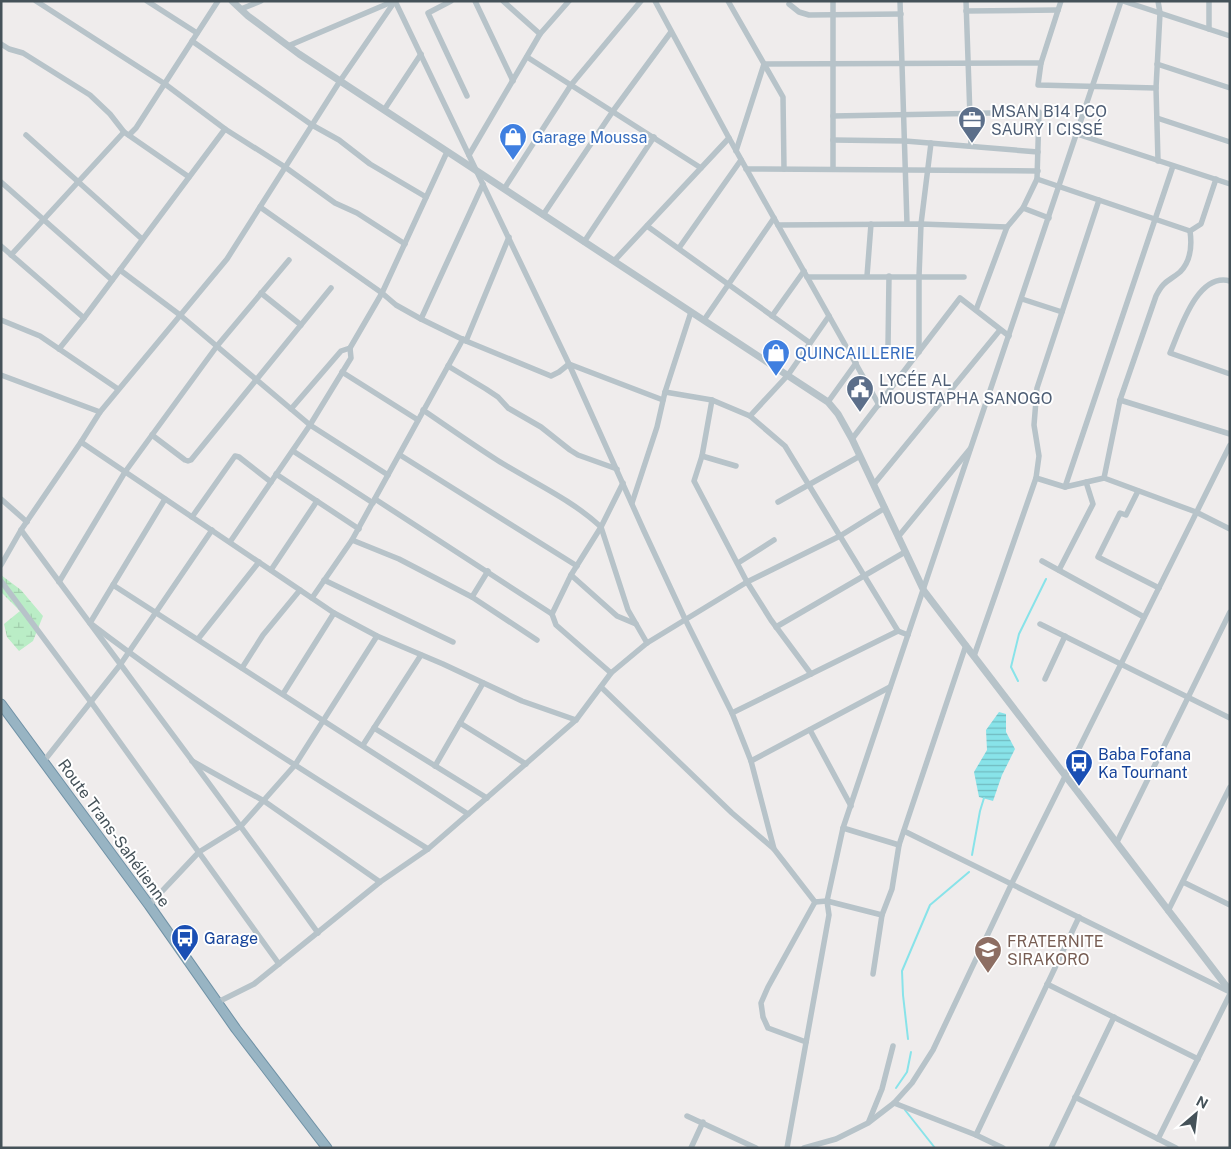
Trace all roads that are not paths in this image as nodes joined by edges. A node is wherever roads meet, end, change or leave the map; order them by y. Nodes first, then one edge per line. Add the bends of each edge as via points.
1 (36, 1) edge
2 (147, 1) edge
3 (218, 1) edge
4 (232, 1) edge
5 (261, 1) edge
6 (395, 1) edge
7 (451, 1) edge
8 (475, 1) edge
9 (504, 1) edge
10 (570, 1) edge
11 (641, 1) edge
12 (655, 1) edge
13 (728, 1) edge
14 (833, 1) edge
15 (900, 1) edge
16 (966, 1) edge
17 (1061, 1) edge
18 (1122, 1) edge
19 (1158, 1) edge
20 (1209, 1) edge
21 (789, 4) dead end
22 (241, 10) junction
23 (1058, 10) junction
24 (966, 11) junction
25 (1160, 13) junction
26 (833, 14) junction
27 (901, 14) junction
28 (1209, 29) junction
29 (671, 32) junction
30 (197, 33) junction
31 (540, 34) junction
32 (1230, 36) edge
33 (192, 41) junction
34 (1, 44) edge
35 (288, 46) junction
36 (421, 54) junction
37 (527, 57) junction
38 (902, 63) junction
39 (968, 63) junction
40 (1041, 63) junction
41 (764, 64) junction
42 (833, 64) junction
43 (1158, 64) junction
44 (340, 81) junction
45 (513, 81) junction
46 (165, 84) junction
47 (571, 85) junction
48 (1092, 87) junction
49 (1156, 88) junction
50 (1230, 88) edge
51 (467, 96) dead end
52 (384, 110) junction
53 (613, 111) junction
54 (970, 114) junction
55 (904, 115) junction
56 (833, 116) junction
57 (1157, 118) junction
58 (312, 125) junction
59 (225, 129) junction
60 (127, 133) junction
61 (1077, 134) junction
62 (26, 135) dead end
63 (654, 137) junction
64 (729, 138) junction
65 (833, 140) junction
66 (904, 141) junction
67 (1230, 142) edge
68 (931, 143) junction
69 (972, 146) junction
70 (736, 151) junction
71 (447, 152) junction
72 (1038, 152) junction
73 (469, 155) junction
74 (741, 160) junction
75 (1158, 161) junction
76 (1173, 166) junction
77 (285, 167) junction
78 (701, 168) junction
79 (746, 169) junction
80 (784, 169) junction
81 (833, 169) junction
82 (475, 170) junction
83 (905, 170) junction
84 (928, 170) junction
85 (1038, 171) junction
86 (189, 177) junction
87 (1037, 179) junction
88 (1216, 179) junction
89 (1, 182) edge
90 (79, 182) junction
91 (483, 184) junction
92 (1230, 184) edge
93 (1059, 186) junction
94 (504, 189) junction
95 (426, 197) junction
96 (1099, 200) junction
97 (260, 207) junction
98 (1024, 208) junction
99 (543, 215) junction
100 (774, 218) junction
101 (1049, 218) junction
102 (1155, 219) junction
103 (44, 220) junction
104 (871, 224) junction
105 (907, 224) junction
106 (921, 224) junction
107 (778, 225) junction
108 (648, 226) junction
109 (1006, 227) junction
110 (1190, 231) junction
111 (509, 237) junction
112 (142, 239) junction
113 (584, 242) junction
114 (405, 244) junction
115 (1, 246) edge
116 (679, 248) junction
117 (11, 255) junction
118 (289, 260) dead end
119 (614, 261) junction
120 (120, 270) junction
121 (806, 274) junction
122 (867, 276) junction
123 (889, 276) junction
124 (919, 277) junction
125 (964, 277) dead end
126 (112, 280) junction
127 (1230, 281) edge
128 (729, 285) junction
129 (331, 288) dead end
130 (261, 293) junction
131 (382, 293) junction
132 (1022, 299) junction
133 (976, 310) junction
134 (691, 312) junction
135 (1062, 312) junction
136 (180, 315) junction
137 (772, 316) junction
138 (829, 316) junction
139 (84, 318) junction
140 (421, 319) junction
141 (1, 320) edge
142 (704, 320) junction
143 (300, 325) junction
144 (1000, 330) junction
145 (1009, 336) junction
146 (464, 340) junction
147 (810, 343) junction
148 (217, 346) junction
149 (888, 347) dead end
150 (350, 348) junction
151 (59, 349) junction
152 (919, 352) junction
153 (856, 363) junction
154 (569, 364) junction
155 (448, 366) junction
156 (342, 372) junction
157 (1230, 374) edge
158 (1, 375) edge
159 (788, 375) junction
160 (256, 379) junction
161 (118, 389) junction
162 (665, 392) junction
163 (663, 400) junction
164 (712, 400) junction
165 (1120, 400) junction
166 (828, 402) junction
167 (879, 405) junction
168 (290, 409) junction
169 (424, 410) junction
170 (100, 412) junction
171 (750, 416) junction
172 (418, 420) junction
173 (310, 425) junction
174 (152, 434) junction
175 (1230, 434) edge
176 (852, 438) junction
177 (81, 442) junction
178 (1230, 445) edge
179 (972, 446) junction
180 (293, 451) junction
181 (400, 455) junction
182 (702, 456) junction
183 (860, 456) junction
184 (736, 466) dead end
185 (616, 470) junction
186 (125, 472) junction
187 (276, 474) junction
188 (388, 475) junction
189 (1036, 478) junction
190 (1104, 478) junction
191 (271, 482) junction
192 (1086, 482) junction
193 (622, 483) junction
194 (809, 484) junction
195 (874, 484) junction
196 (1065, 487) junction
197 (1138, 491) junction
198 (1, 499) edge
199 (166, 499) junction
200 (317, 501) junction
201 (374, 501) junction
202 (778, 502) dead end
203 (632, 503) junction
204 (885, 508) junction
205 (1196, 512) junction
206 (192, 517) junction
207 (27, 522) junction
208 (601, 527) junction
209 (358, 529) junction
210 (1230, 529) edge
211 (22, 530) junction
212 (212, 530) junction
213 (840, 536) junction
214 (898, 537) junction
215 (352, 540) junction
216 (774, 540) dead end
217 (230, 542) junction
218 (905, 552) junction
219 (1042, 561) dead end
220 (259, 562) junction
221 (738, 563) junction
222 (2, 564) edge
223 (577, 566) junction
224 (271, 570) junction
225 (1059, 570) junction
226 (488, 571) junction
227 (572, 575) junction
228 (864, 576) junction
229 (324, 580) junction
230 (1, 581) edge
231 (59, 582) junction
232 (747, 582) junction
233 (113, 585) junction
234 (1159, 588) junction
235 (300, 590) junction
236 (924, 591) junction
237 (472, 597) junction
238 (312, 598) junction
239 (156, 612) junction
240 (1230, 612) edge
241 (334, 613) junction
242 (552, 614) junction
243 (1144, 618) junction
244 (685, 619) junction
245 (90, 623) junction
246 (636, 624) junction
247 (1040, 624) dead end
248 (776, 627) junction
249 (898, 631) junction
250 (908, 635) junction
251 (377, 636) junction
252 (1065, 636) junction
253 (198, 639) junction
254 (537, 640) dead end
255 (453, 642) dead end
256 (646, 643) junction
257 (966, 645) junction
258 (128, 652) junction
259 (421, 655) junction
260 (974, 656) junction
261 (1121, 664) junction
262 (120, 665) junction
263 (242, 668) junction
264 (611, 673) junction
265 (811, 674) junction
266 (1045, 679) dead end
267 (483, 683) junction
268 (601, 687) junction
269 (890, 687) junction
270 (283, 694) junction
271 (1188, 697) junction
272 (91, 702) junction
273 (1, 704) edge
274 (732, 713) junction
275 (1230, 718) edge
276 (324, 720) junction
277 (576, 720) junction
278 (460, 723) junction
279 (374, 728) junction
280 (810, 730) junction
281 (363, 745) junction
282 (190, 760) junction
283 (44, 761) junction
284 (751, 761) junction
285 (526, 764) junction
286 (295, 765) junction
287 (435, 766) junction
288 (1065, 776) junction
289 (1230, 787) edge
290 (487, 798) junction
291 (264, 801) junction
292 (1227, 801) edge
293 (850, 806) junction
294 (468, 814) junction
295 (241, 826) junction
296 (843, 828) junction
297 (904, 831) junction
298 (1116, 842) junction
299 (899, 845) junction
300 (428, 849) junction
301 (774, 849) junction
302 (199, 852) junction
303 (380, 882) junction
304 (1183, 882) junction
305 (1012, 883) junction
306 (827, 900) junction
307 (815, 902) junction
308 (149, 905) junction
309 (1230, 905) edge
310 (1168, 911) junction
311 (882, 915) junction
312 (1079, 917) junction
313 (318, 933) junction
314 (279, 964) junction
315 (873, 974) dead end
316 (1047, 984) junction
317 (1230, 992) edge
318 (218, 1002) junction
319 (1114, 1017) junction
320 (806, 1042) junction
321 (893, 1046) dead end
322 (1198, 1059) junction
323 (1075, 1097) junction
324 (894, 1103) junction
325 (687, 1116) dead end
326 (703, 1122) junction
327 (868, 1123) junction
328 (976, 1135) junction
329 (1158, 1138) junction
330 (328, 1148) edge
331 (691, 1148) edge
332 (756, 1148) edge
333 (787, 1148) edge
334 (806, 1148) edge
335 (1003, 1148) edge
336 (1051, 1148) edge
337 (1176, 1148) edge

1 - 46 street
2 - 30 street
3 - 30 street
4 - 22 street
5 - 22 street
6 - 35 street
6 - 36 street
6 - 44 street
7 - 51 street via 428,13
8 - 45 street
9 - 31 street
10 - 31 street
11 - 47 street
12 - 29 street
13 - 41 street
14 - 26 street
15 - 27 street
16 - 24 street
17 - 23 street
18 - 25 street
18 - 48 street
19 - 25 street
20 - 28 street
21 - 26 street via 804,14
22 - 35 street
23 - 24 street
23 - 40 street
24 - 39 street
25 - 28 street
25 - 43 street
26 - 27 street
26 - 42 street
27 - 38 street
28 - 32 street
29 - 53 street
29 - 64 street
30 - 33 street
31 - 37 street
33 - 46 street
33 - 58 street
34 - 60 street via 22,53 90,95
35 - 44 street
36 - 52 street
36 - 73 street
37 - 45 street
37 - 47 street
38 - 39 street
38 - 42 street
38 - 55 street
39 - 40 street
39 - 54 street
40 - 48 street via 1038,85
41 - 42 street
41 - 70 street
41 - 80 street via 783,97
42 - 56 street
43 - 49 street
43 - 50 street
44 - 52 street
44 - 58 street
45 - 73 street
46 - 59 street
46 - 60 street via 136,128
47 - 53 street
47 - 94 street
48 - 49 street
48 - 61 street
49 - 57 street
52 - 71 street
53 - 63 street
53 - 99 street
54 - 55 street
54 - 69 street
54 - 72 street via 1039,112
55 - 56 street
55 - 66 street
56 - 65 street
57 - 67 street
57 - 75 street
58 - 77 street
58 - 95 street
59 - 77 street
59 - 86 street
60 - 86 street
60 - 90 street
61 - 75 street
61 - 93 street
62 - 90 street
63 - 78 street
63 - 113 street
64 - 70 street
64 - 78 street
65 - 66 street
65 - 81 street
66 - 68 street
66 - 83 street
68 - 69 street
68 - 84 street
69 - 72 street
70 - 74 street
71 - 82 street
71 - 95 street
72 - 85 street
73 - 82 street
74 - 79 street
74 - 116 street
75 - 76 street
76 - 88 street
76 - 102 street
77 - 97 street
77 - 114 street via 336,203
78 - 108 street
79 - 80 street
79 - 100 street
80 - 81 street
81 - 83 street
82 - 91 street
82 - 94 street
83 - 84 street
83 - 105 street
84 - 85 street
84 - 106 street
85 - 87 street
86 - 112 street
87 - 93 street
87 - 98 street
88 - 92 street
88 - 110 street via 1201,224
89 - 103 street
90 - 103 street
90 - 112 street
91 - 111 street
91 - 140 street
93 - 96 street
93 - 101 street
94 - 99 street
95 - 114 street
96 - 102 street
96 - 135 street
97 - 131 street
97 - 136 street via 226,259
98 - 101 street
98 - 109 street
99 - 113 street
100 - 107 street
100 - 128 street
101 - 132 street
102 - 110 street
102 - 196 street
103 - 117 street
103 - 126 street
104 - 105 street
104 - 107 street
104 - 122 street
105 - 106 street
106 - 109 street
106 - 124 street
107 - 121 street
108 - 116 street
108 - 119 street
109 - 133 street
110 - 165 street via 1192,246 1188,259 1182,270 1161,285
111 - 146 street
111 - 154 street
112 - 120 street
113 - 119 street
114 - 131 street
115 - 117 street
116 - 128 street
117 - 139 street
118 - 130 street
119 - 134 street
120 - 126 street
120 - 136 street
121 - 122 street
121 - 137 street
121 - 138 street
122 - 123 street
123 - 124 street
123 - 149 street
124 - 125 street
124 - 152 street
126 - 139 street
127 - 157 street via 1216,280 1195,298 1170,353
128 - 137 street
128 - 142 street
129 - 143 street
130 - 143 street
130 - 148 street
131 - 140 street
131 - 150 street
132 - 135 street
132 - 145 street
133 - 144 street
133 - 152 street via 960,298
134 - 142 street
134 - 162 street
135 - 189 street via 1037,388 1034,425 1039,456
136 - 148 street
136 - 161 street
137 - 147 street
138 - 147 street
138 - 153 street
139 - 151 street
140 - 146 street
141 - 151 street via 32,332
142 - 159 street
143 - 160 street
144 - 145 street
144 - 195 street
145 - 179 street
146 - 154 street via 551,376
146 - 155 street
147 - 159 street
148 - 160 street
148 - 174 street
150 - 156 street via 351,358
150 - 168 street via 341,351
151 - 161 street
152 - 167 street
153 - 166 street
153 - 167 street
154 - 163 street
154 - 185 street
155 - 169 street
155 - 185 street via 486,388 508,408 541,427 578,455
156 - 172 street
156 - 173 street
158 - 170 street
159 - 166 street
159 - 171 street
160 - 168 street
160 - 174 street via 191,460 185,460
161 - 170 street
162 - 163 street
162 - 164 street
163 - 203 street
164 - 171 street
164 - 182 street
165 - 175 street
165 - 190 street
166 - 176 street
167 - 176 street
168 - 173 street
169 - 172 street
169 - 208 street via 498,460 540,483
170 - 177 street
171 - 194 street via 785,446
172 - 181 street
173 - 180 street
173 - 188 street
174 - 186 street
176 - 183 street
177 - 186 street
177 - 207 street
178 - 205 street
179 - 214 street
179 - 236 street
180 - 187 street
180 - 201 street
181 - 188 street
181 - 223 street
182 - 184 street
182 - 221 street via 694,481
183 - 194 street
183 - 195 street
185 - 193 street
186 - 199 street
186 - 231 street
187 - 191 street
187 - 200 street
188 - 201 street
189 - 196 street
189 - 260 street
190 - 192 street
190 - 197 street
191 - 206 street via 235,456
191 - 217 street
192 - 196 street
192 - 225 street via 1093,504
193 - 203 street
193 - 208 street
194 - 202 street
194 - 213 street
195 - 204 street
197 - 205 street
197 - 234 street via 1126,515 1120,513 1098,557
198 - 207 street
199 - 206 street
199 - 233 street
200 - 209 street
200 - 224 street
201 - 209 street
201 - 226 street
203 - 244 street
204 - 213 street
204 - 214 street
205 - 210 street
205 - 234 street
206 - 212 street
207 - 211 street
208 - 223 street
208 - 246 street via 628,610
209 - 215 street
211 - 222 street
211 - 231 street
212 - 217 street
212 - 239 street
213 - 228 street
213 - 232 street
214 - 218 street
215 - 229 street
215 - 237 street via 399,559
216 - 221 street
217 - 220 street
218 - 228 street
218 - 236 street
219 - 225 street
220 - 224 street
220 - 253 street
221 - 232 street
223 - 227 street
224 - 235 street
225 - 243 street
226 - 237 street
226 - 242 street
227 - 242 street
227 - 246 street via 617,616
228 - 248 street
228 - 249 street
229 - 238 street
229 - 255 street
230 - 272 street
231 - 245 street
232 - 244 street
232 - 248 street
233 - 239 street
233 - 245 street
234 - 243 street
235 - 238 street
235 - 263 street via 263,635
236 - 250 street
236 - 257 street
237 - 254 street
238 - 241 street
239 - 253 street
239 - 258 street
240 - 271 street
241 - 251 street
241 - 270 street
242 - 264 street via 556,625
243 - 261 street
244 - 256 street
244 - 274 street
245 - 258 street
245 - 262 street
246 - 256 street
247 - 252 street
248 - 265 street
249 - 250 street
249 - 265 street
250 - 269 street
251 - 259 street
251 - 276 street
252 - 261 street
252 - 266 street
253 - 263 street
256 - 264 street
257 - 260 street
257 - 297 street
258 - 262 street
258 - 286 street
259 - 267 street
259 - 279 street
260 - 288 street
261 - 271 street
261 - 288 street
262 - 272 street
262 - 282 street
263 - 270 street
264 - 268 street
265 - 274 street
267 - 277 street
267 - 278 street
268 - 277 street
268 - 301 street
269 - 280 street
269 - 293 street
270 - 276 street
271 - 275 street
271 - 298 street
272 - 283 street
272 - 302 street
273 - 283 highway, Route Trans-Sahélienne
274 - 284 street
276 - 281 street
276 - 286 street
277 - 285 street
278 - 285 street
278 - 287 street
279 - 281 street
279 - 287 street
280 - 284 street
280 - 293 street
281 - 294 street
282 - 291 street
282 - 295 street
283 - 308 highway, Route Trans-Sahélienne
284 - 301 street
285 - 290 street
286 - 291 street
286 - 300 street
287 - 290 street
288 - 298 street
288 - 305 street
289 - 292 street
290 - 294 street
291 - 295 street
291 - 303 street
292 - 304 street
293 - 296 street
294 - 300 street
295 - 302 street
295 - 313 street
296 - 299 street
296 - 306 street
297 - 299 street
297 - 305 street
298 - 310 street
299 - 311 street via 892,889
300 - 303 street
301 - 307 street
302 - 308 street
302 - 314 street
303 - 313 street
304 - 309 street
304 - 310 street
305 - 312 street
305 - 324 street via 933,1050 912,1083
306 - 307 street
306 - 311 street
306 - 320 street via 829,915
307 - 320 street via 761,1003 762,1017 768,1028
308 - 318 highway, Route Trans-Sahélienne
310 - 317 street
311 - 315 street
312 - 316 street
312 - 317 street
313 - 314 street
314 - 318 street via 254,984
316 - 319 street
316 - 328 street
317 - 322 street
318 - 330 highway, Route Trans-Sahélienne
319 - 322 street
319 - 323 street
320 - 333 street
321 - 327 street via 882,1090
322 - 329 street
323 - 329 street
323 - 336 street
324 - 327 street
324 - 328 street
325 - 326 street
326 - 331 street
326 - 332 street
327 - 334 street
328 - 335 street
329 - 337 street

